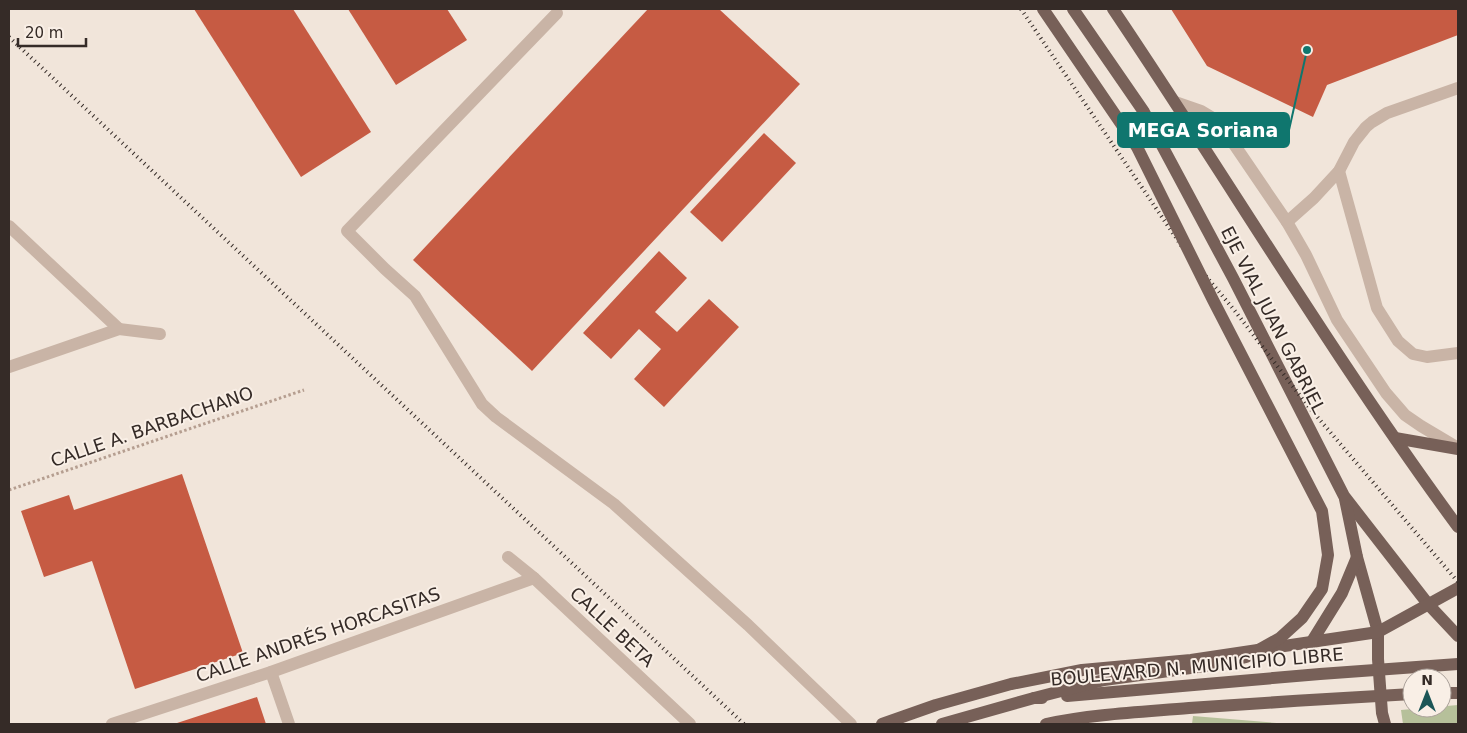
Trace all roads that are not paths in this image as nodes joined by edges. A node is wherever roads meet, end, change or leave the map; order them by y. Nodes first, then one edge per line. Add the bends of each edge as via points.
1 (1044, 9) edge
2 (1073, 9) edge
3 (1113, 9) edge
4 (557, 13) dead end
5 (1458, 88) edge
6 (1176, 102) junction
7 (1339, 171) junction
8 (1287, 222) junction
9 (9, 226) edge
10 (1337, 320) junction
11 (119, 329) junction
12 (160, 334) dead end
13 (1329, 340) junction
14 (1458, 353) edge
15 (9, 367) edge
16 (1395, 438) junction
17 (1458, 448) edge
18 (1344, 496) junction
19 (1458, 527) edge
20 (508, 557) dead end
21 (1357, 557) junction
22 (534, 578) junction
23 (1458, 588) edge
24 (1428, 604) junction
25 (1378, 632) junction
26 (1458, 636) edge
27 (1311, 643) junction
28 (1458, 664) edge
29 (271, 672) junction
30 (1402, 695) edge
31 (1034, 698) junction
32 (112, 724) edge
33 (289, 724) edge
34 (690, 724) edge
35 (851, 724) edge
36 (882, 724) edge
37 (942, 724) edge
38 (1046, 724) edge
39 (1384, 724) edge

1 - 31 main road, bridge via 1137,147 1322,511 1328,555 1322,588 1302,618 1280,638 1246,657 1219,664 1104,680
2 - 18 main road, EJE VIAL JUAN GABRIEL via 1144,112
3 - 6 main road, EJE VIAL JUAN GABRIEL
4 - 35 street via 347,231 415,296 482,404 496,418 614,504
5 - 7 street via 1377,118 1360,134
6 - 8 street via 1201,111 1225,131
6 - 13 main road, EJE VIAL JUAN GABRIEL
7 - 8 street
7 - 14 street via 1376,308 1404,348 1413,354 1427,357
8 - 10 street
9 - 11 street
10 - 13 street
10 - 17 street via 1386,393 1405,415
11 - 12 street
11 - 15 street
13 - 16 main road, EJE VIAL JUAN GABRIEL
16 - 17 main road
16 - 19 main road, EJE VIAL JUAN GABRIEL
18 - 21 main road
18 - 24 main road, EJE VIAL JUAN GABRIEL
20 - 22 street, CALLE BETA
21 - 25 main road
21 - 27 main road via 1342,593
22 - 29 street, CALLE ANDRÉS HORCASITAS
22 - 34 street, CALLE BETA
23 - 24 main road
24 - 25 main road
24 - 26 main road, EJE VIAL JUAN GABRIEL
25 - 27 main road
25 - 39 main road
27 - 36 main road via 1191,660 1082,670 1011,684
28 - 31 main road, BOULEVARD N. MUNICIPIO LIBRE, bridge
29 - 32 street, CALLE ANDRÉS HORCASITAS
29 - 33 street
30 - 38 main road, bridge via 1139,712
31 - 37 main road, BOULEVARD N. MUNICIPIO LIBRE, bridge

